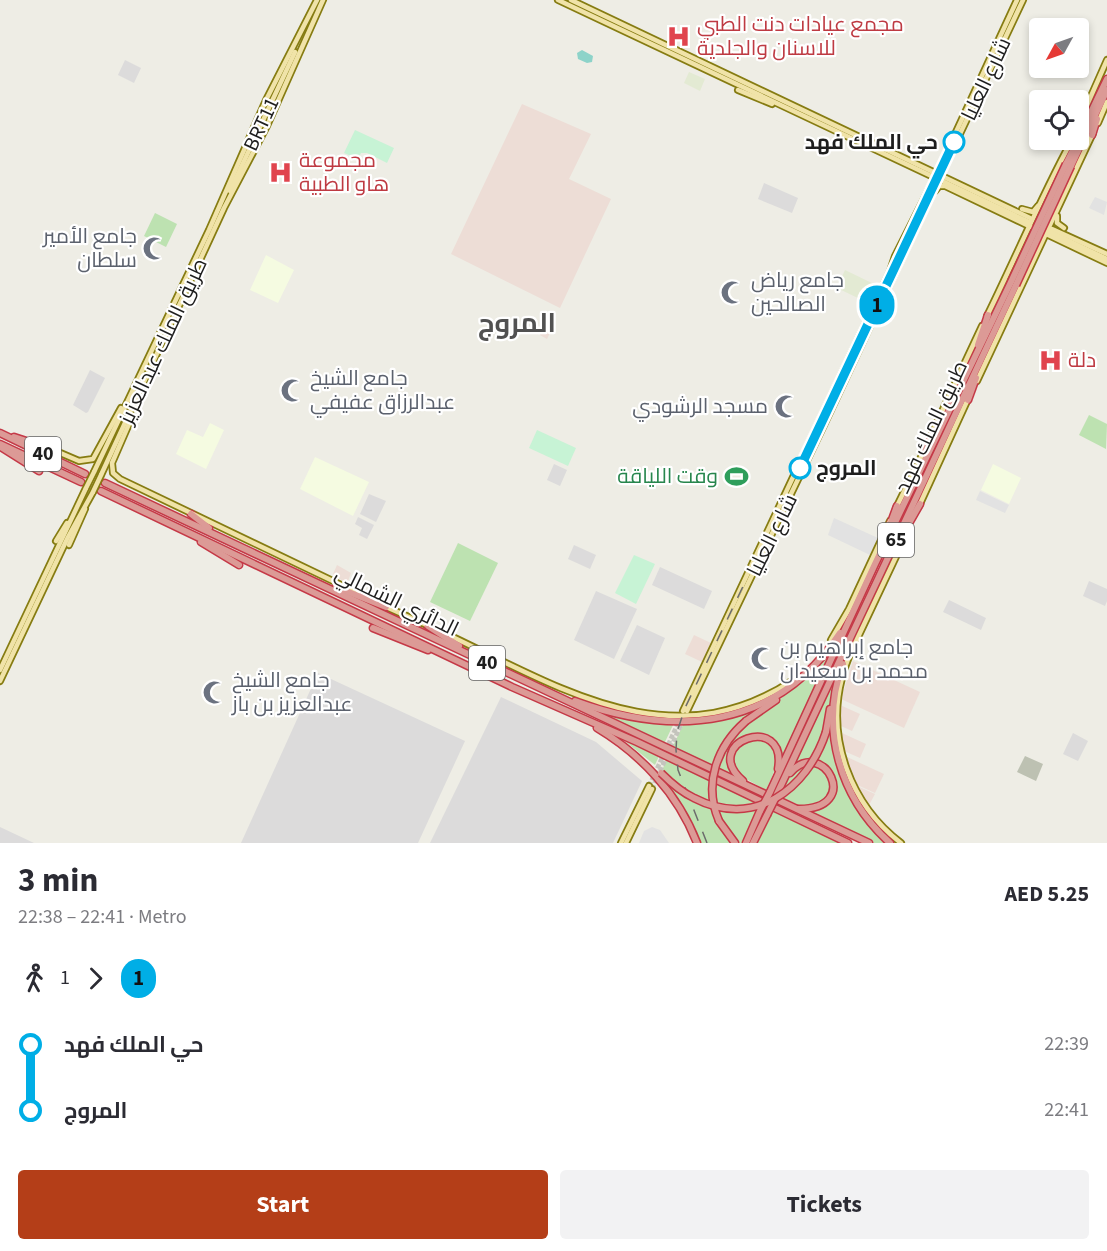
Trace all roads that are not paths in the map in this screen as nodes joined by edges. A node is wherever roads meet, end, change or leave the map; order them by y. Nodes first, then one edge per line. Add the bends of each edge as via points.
1 (317, 0) edge
2 (322, 0) edge
3 (558, 0) edge
4 (571, 0) edge
5 (1017, 0) edge
6 (1023, 0) edge
7 (304, 33) junction
8 (1107, 60) edge
9 (991, 62) junction
10 (1107, 79) edge
11 (738, 90) dead end
12 (1105, 90) edge
13 (775, 92) dead end
14 (1089, 101) edge
15 (1107, 102) edge
16 (804, 110) junction
17 (1089, 111) edge
18 (1089, 119) edge
19 (816, 122) junction
20 (1092, 135) junction
21 (1066, 150) edge
22 (1074, 150) edge
23 (1069, 165) junction
24 (1052, 177) junction
25 (935, 182) junction
26 (1068, 185) junction
27 (930, 198) junction
28 (1042, 199) junction
29 (222, 208) junction
30 (1059, 208) junction
31 (1022, 209) dead end
32 (1015, 219) junction
33 (1030, 222) junction
34 (1064, 228) dead end
35 (1050, 232) junction
36 (1024, 240) junction
37 (1059, 240) junction
38 (1039, 250) junction
39 (1018, 254) junction
40 (1107, 254) edge
41 (895, 256) junction
42 (901, 259) junction
43 (1107, 261) edge
44 (1031, 266) junction
45 (890, 271) junction
46 (896, 273) junction
47 (1013, 283) junction
48 (988, 315) junction
49 (993, 332) junction
50 (969, 370) junction
51 (968, 400) junction
52 (954, 402) junction
53 (129, 418) junction
54 (0, 433) edge
55 (111, 436) junction
56 (0, 446) edge
57 (51, 448) joint
58 (923, 453) junction
59 (39, 471) dead end
60 (85, 474) tunnel mouth
61 (81, 482) tunnel mouth
62 (105, 483) tunnel mouth
63 (101, 491) tunnel mouth
64 (79, 503) junction
65 (920, 504) junction
66 (897, 506) junction
67 (85, 507) junction
68 (191, 514) junction
69 (189, 532) junction
70 (67, 536) junction
71 (224, 539) junction
72 (57, 541) dead end
73 (69, 545) dead end
74 (875, 564) junction
75 (239, 565) dead end
76 (885, 566) junction
77 (312, 579) junction
78 (386, 607) junction
79 (852, 615) junction
80 (859, 621) junction
81 (428, 626) junction
82 (373, 628) dead end
83 (488, 663) junction
84 (469, 665) junction
85 (0, 670) edge
86 (838, 676) junction
87 (0, 681) edge
88 (531, 684) junction
89 (795, 684) junction
90 (573, 713) junction
91 (782, 783) junction
92 (748, 786) junction
93 (770, 790) junction
94 (796, 809) junction
95 (621, 843) edge
96 (626, 843) edge
97 (697, 843) edge
98 (735, 843) edge
99 (746, 843) edge
100 (753, 843) edge
101 (848, 843) edge
102 (869, 843) edge
103 (890, 843) edge
104 (901, 843) edge

1 - 7 main road, طريق الملك عبدالعزيز
2 - 7 main road, طريق الملك عبدالعزيز
3 - 19 main road
4 - 16 main road
5 - 9 main road, شارع العليا
6 - 9 main road, شارع العليا
7 - 29 main road, BRT11
7 - 29 main road, طريق الملك عبدالعزيز via 267,126
7 - 29 main road, طريق الملك عبدالعزيز via 266,100
8 - 14 main road
9 - 25 main road, شارع العليا, bridge
10 - 12 highway, طريق الملك فهد / 65
11 - 19 main road
12 - 17 highway
12 - 18 highway, طريق الملك فهد / 65
12 - 20 highway
12 - 23 highway, طريق الملك فهد / 65
13 - 16 main road
15 - 20 main road
16 - 33 main road
19 - 33 main road
20 - 26 main road
21 - 24 main road, الدائري الشمالي
22 - 23 highway, طريق الملك فهد / 65
23 - 47 highway, طريق الملك فهد / 65, bridge
24 - 26 main road via 1047,193 1053,200 1059,199
24 - 28 main road, الدائري الشمالي
25 - 27 main road, شارع العليا
25 - 41 main road, شارع العليا
26 - 30 main road
27 - 32 main road via 942,185
27 - 42 main road, شارع العليا
28 - 31 main road via 1033,212
28 - 33 main road, الدائري الشمالي
29 - 53 main road, طريق الملك عبدالعزيز
29 - 55 main road, طريق الملك عبدالعزيز
30 - 34 main road via 1056,221
30 - 35 main road
32 - 33 main road
32 - 36 main road via 1025,228
33 - 35 main road
33 - 36 main road, الدائري الشمالي
35 - 37 main road
35 - 38 main road
35 - 40 main road
35 - 43 main road
36 - 39 main road, الدائري الشمالي
37 - 38 main road via 1049,238
37 - 43 main road
38 - 44 main road
39 - 44 main road via 1022,249 1031,251
39 - 48 main road, الدائري الشمالي
41 - 42 main road via 896,262
41 - 45 main road, شارع العليا
42 - 46 main road, شارع العليا
44 - 51 main road
45 - 46 main road via 894,266
45 - 46 main road, شارع العليا via 685,711
47 - 49 highway, طريق الملك فهد / 65
47 - 50 highway, طريق الملك فهد / 65
48 - 50 highway
48 - 58 main road, الدائري الشمالي
49 - 51 highway
49 - 76 highway, طريق الملك فهد / 65
50 - 52 highway, طريق الملك فهد / 65
51 - 65 main road
52 - 58 highway
52 - 74 highway, طريق الملك فهد / 65
53 - 67 main road, طريق الملك عبدالعزيز, bridge
53 - 68 main road, الدائري الشمالي via 112,463 113,473
54 - 57 highway
54 - 60 highway, 40
55 - 57 main road via 121,408 93,459 79,461
55 - 64 main road, طريق الملك عبدالعزيز, bridge
56 - 59 highway
56 - 61 highway, 40
58 - 66 main road, الدائري الشمالي
62 - 71 highway, الدائري الشمالي / 40
63 - 69 highway, الدائري الشمالي / 40
64 - 70 main road, طريق الملك عبدالعزيز
64 - 72 main road
65 - 76 highway
65 - 104 main road via 850,654 837,700 841,752 852,782 868,812
66 - 74 highway
66 - 81 main road, الدائري الشمالي via 840,626 818,657 793,680 757,701 710,715 654,716 603,705
67 - 70 main road, طريق الملك عبدالعزيز
67 - 73 main road
68 - 71 highway
68 - 78 main road, الدائري الشمالي
69 - 75 highway
69 - 84 highway, الدائري الشمالي / 40
70 - 85 main road, طريق الملك عبدالعزيز
70 - 87 main road, طريق الملك عبدالعزيز
71 - 77 highway, الدائري الشمالي / 40
74 - 79 highway, طريق الملك فهد / 65
76 - 80 highway, طريق الملك فهد / 65
77 - 78 highway
77 - 83 highway, الدائري الشمالي / 40
78 - 81 main road, الدائري الشمالي
79 - 89 highway via 823,658
79 - 93 highway, طريق الملك فهد / 65
80 - 86 highway
80 - 91 highway, طريق الملك فهد / 65
81 - 83 highway
82 - 84 highway
83 - 88 highway, الدائري الشمالي / 40
84 - 90 highway, الدائري الشمالي / 40
86 - 90 highway, bridge via 816,758 798,782 778,798 757,806 707,804 686,794 621,740
86 - 103 highway via 833,711 836,754 849,791 863,814
88 - 89 highway via 604,711 674,721 744,712
88 - 92 highway, الدائري الشمالي / 40
89 - 98 highway, bridge via 746,721 726,742 716,764 713,796 719,821
90 - 97 highway via 618,742 650,769 670,793
90 - 101 highway, الدائري الشمالي / 40
91 - 94 highway via 804,762 818,763 831,774 833,791 825,804
91 - 100 highway, طريق الملك فهد / 65, bridge
92 - 93 highway, 65 via 734,771 731,756 742,740 756,736 772,743 778,753
92 - 94 highway, الدائري الشمالي / 40
93 - 99 highway, طريق الملك فهد / 65, bridge
94 - 102 highway, الدائري الشمالي / 40
95 - 96 main road via 650,788

